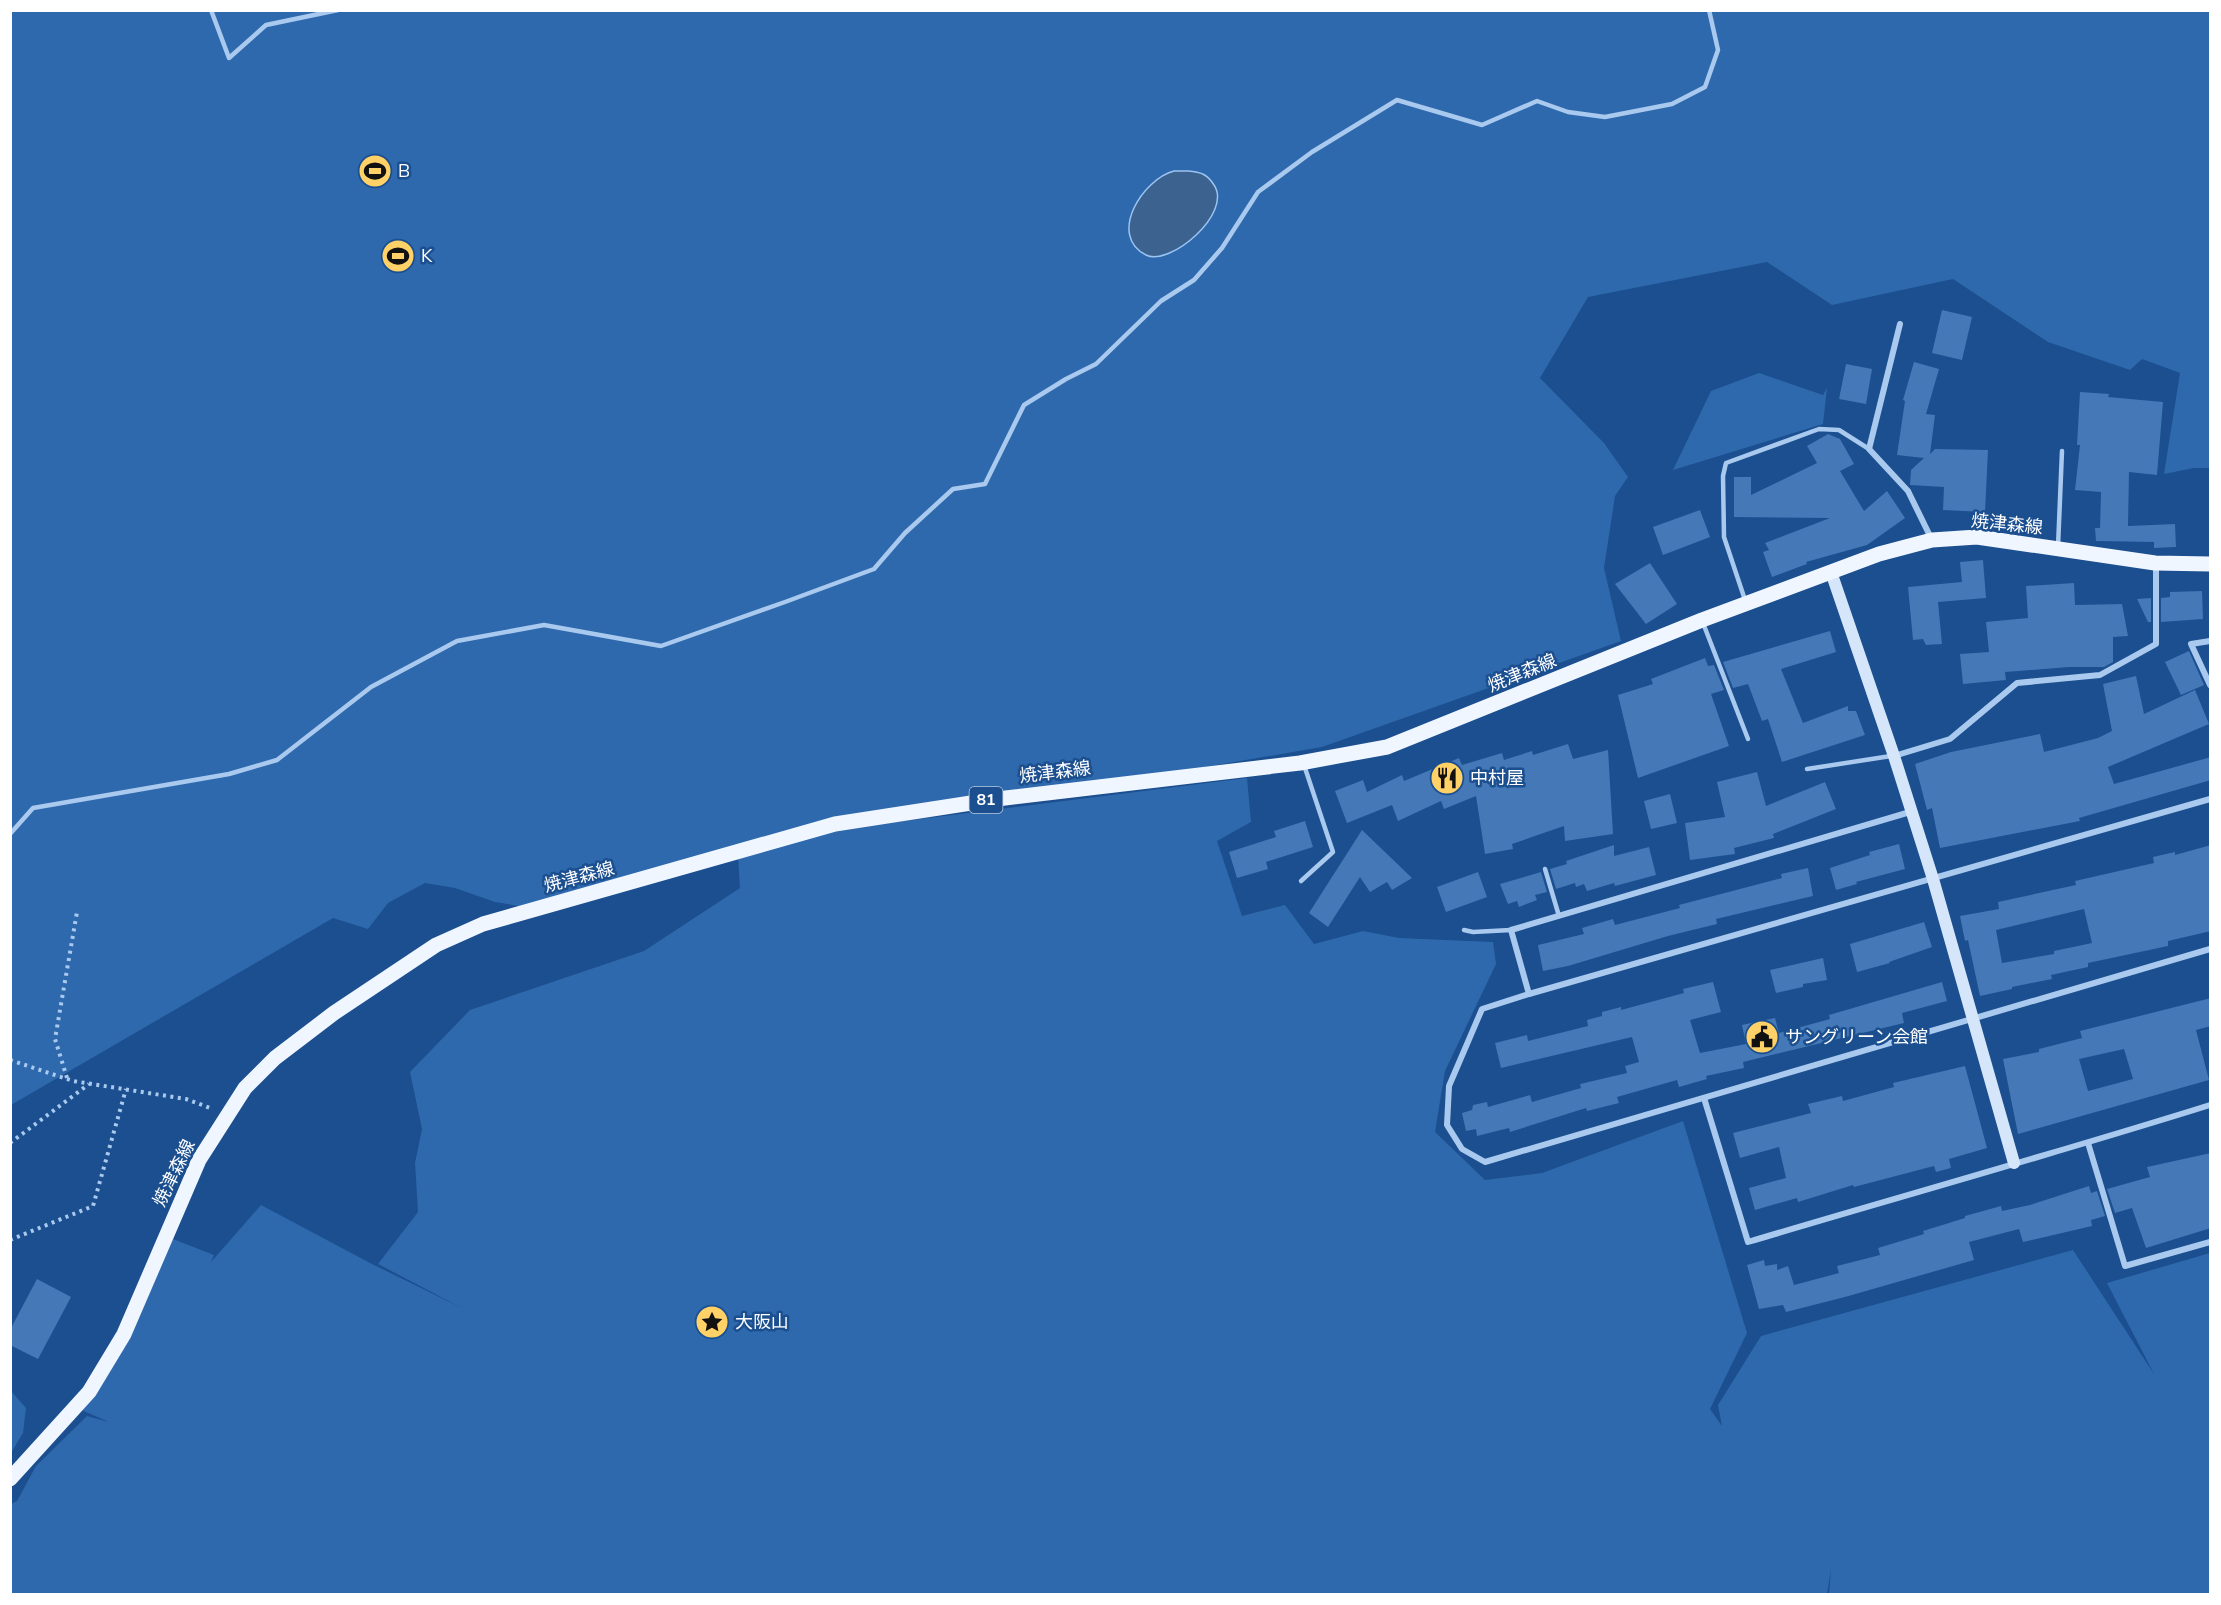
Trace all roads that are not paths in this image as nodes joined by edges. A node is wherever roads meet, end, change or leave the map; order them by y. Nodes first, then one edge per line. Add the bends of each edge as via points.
1 (211, 10) edge
2 (338, 10) edge
3 (1709, 10) edge
4 (1900, 324) dead end
5 (1869, 449) junction
6 (2062, 451) dead end
7 (1932, 540) junction
8 (2058, 549) junction
9 (2156, 563) junction
10 (2211, 564) edge
11 (1830, 572) junction
12 (1746, 604) junction
13 (1702, 620) junction
14 (2211, 641) edge
15 (2211, 685) edge
16 (1748, 739) dead end
17 (1894, 756) junction
18 (1303, 763) junction
19 (1807, 769) dead end
20 (2211, 799) edge
21 (1910, 812) junction
22 (10, 834) edge
23 (1545, 869) dead end
24 (1932, 879) junction
25 (1300, 881) dead end
26 (1559, 916) junction
27 (1464, 930) dead end
28 (1511, 930) junction
29 (2211, 950) edge
30 (1529, 994) junction
31 (1974, 1018) junction
32 (1704, 1098) junction
33 (2211, 1105) edge
34 (2088, 1143) junction
35 (2014, 1162) junction
36 (2211, 1242) edge
37 (10, 1479) edge

1 - 2 lane via 229,58 266,25
3 - 22 lane via 1718,50 1705,87 1672,104 1605,117 1568,112 1537,101 1482,125 1397,100 1311,152 1258,192 1222,248 1194,280 1161,301 1096,364 1024,405 985,484 953,489 904,533 874,569 661,646 544,625 457,641 371,687 277,760 229,774 33,808
4 - 5 street
5 - 7 street via 1908,491
5 - 12 lane via 1839,430 1819,429 1726,463 1724,537
6 - 8 lane
7 - 8 main road, 焼津森線 / 81 via 1977,537
7 - 11 main road, 焼津森線 / 81
8 - 9 main road, 焼津森線 / 81
9 - 10 main road, 焼津森線 / 81
9 - 17 street via 2156,644 2100,675 2017,683 1950,739
11 - 12 main road, 焼津森線 / 81
11 - 17 street
12 - 13 main road, 焼津森線 / 81
13 - 16 lane
13 - 18 main road, 焼津森線 / 81 via 1387,747
14 - 15 street via 2191,644
17 - 19 lane
17 - 21 street
18 - 25 lane via 1333,852
18 - 37 main road, 焼津森線 / 81 via 997,799 835,824 483,924 436,945 334,1012 244,1088 199,1161 124,1334 89,1392
20 - 24 street
21 - 24 street
21 - 26 street
23 - 26 lane
24 - 30 street
24 - 31 street
26 - 28 street
27 - 28 lane
28 - 30 street
29 - 31 street
30 - 32 street via 1482,1009 1449,1086 1447,1125 1462,1149 1485,1162
31 - 32 street
31 - 35 street
32 - 35 street via 1748,1242
33 - 34 street
34 - 35 street
34 - 36 street via 2125,1266

